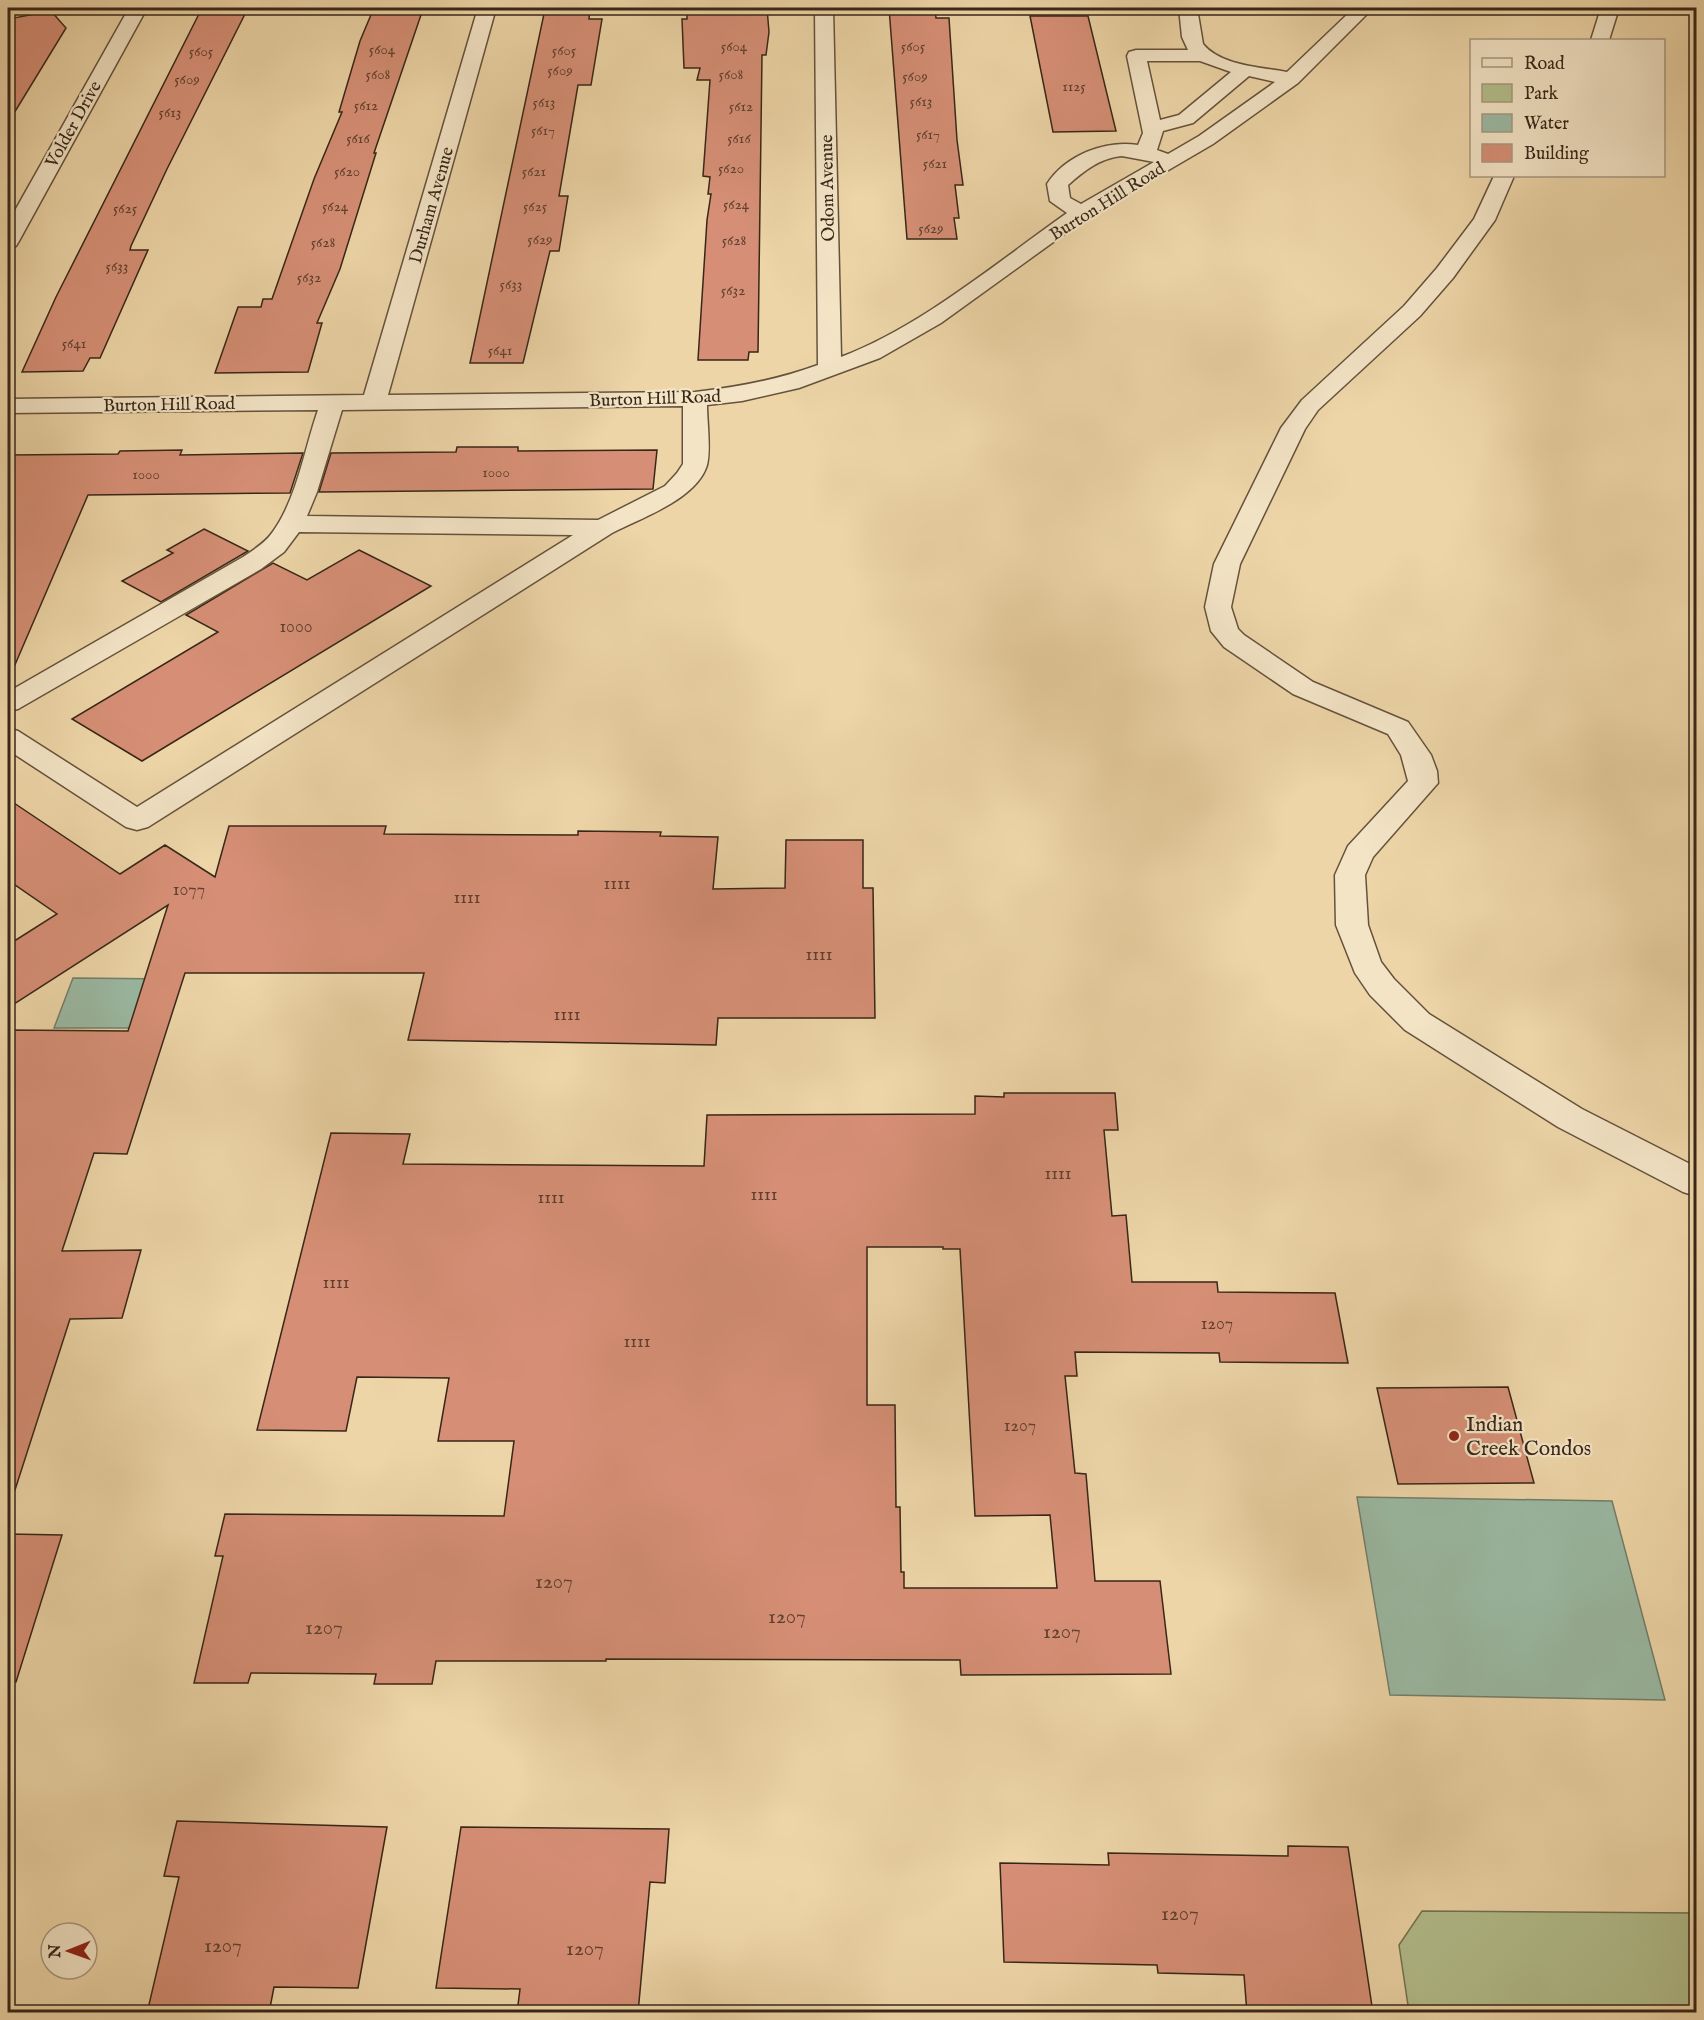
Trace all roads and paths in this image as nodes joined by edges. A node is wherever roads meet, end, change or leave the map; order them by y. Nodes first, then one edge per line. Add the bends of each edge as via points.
1 (138, 8) edge
2 (487, 8) edge
3 (824, 8) edge
4 (1188, 8) edge
5 (1364, 8) edge
6 (1610, 8) edge
7 (1601, 39) edge
8 (1202, 55) junction
9 (1246, 69) junction
10 (1291, 79) junction
11 (1152, 128) junction
12 (1146, 152) junction
13 (1170, 161) junction
14 (1504, 177) edge
15 (1081, 213) junction
16 (8, 241) edge
17 (830, 369) junction
18 (695, 399) junction
19 (374, 402) junction
20 (332, 403) junction
21 (8, 406) edge
22 (291, 524) junction
23 (603, 528) junction
24 (8, 686) edge
25 (37, 686) junction
26 (8, 703) edge
27 (8, 737) edge
28 (1696, 1183) edge

1 - 16 street, Volder Drive
2 - 19 street, Durham Avenue
3 - 17 street, Odom Avenue
4 - 8 street via 1194,45
5 - 10 street, Burton Hill Road
6 - 7 street
8 - 9 street
8 - 11 street via 1136,56
9 - 10 street
9 - 11 street via 1186,119
10 - 13 street, Burton Hill Road
11 - 12 street
12 - 13 street
12 - 15 street via 1122,148 1080,162 1057,184 1060,201
13 - 15 street, Burton Hill Road
14 - 28 street via 1484,220 1445,273 1412,311 1310,405 1293,428 1227,564 1218,607 1234,641 1303,688 1398,728 1416,754 1423,783 1359,854 1350,875 1352,925 1366,965 1382,987 1417,1022 1570,1118
15 - 17 street, Burton Hill Road via 933,318 872,353
17 - 18 street, Burton Hill Road via 742,394
18 - 19 street, Burton Hill Road
18 - 23 street via 695,464 688,477 674,491
19 - 20 street, Burton Hill Road
20 - 21 street, Burton Hill Road
20 - 22 street
22 - 23 street
22 - 25 street via 280,541 252,563
23 - 27 street via 137,820
24 - 25 street
25 - 26 street

